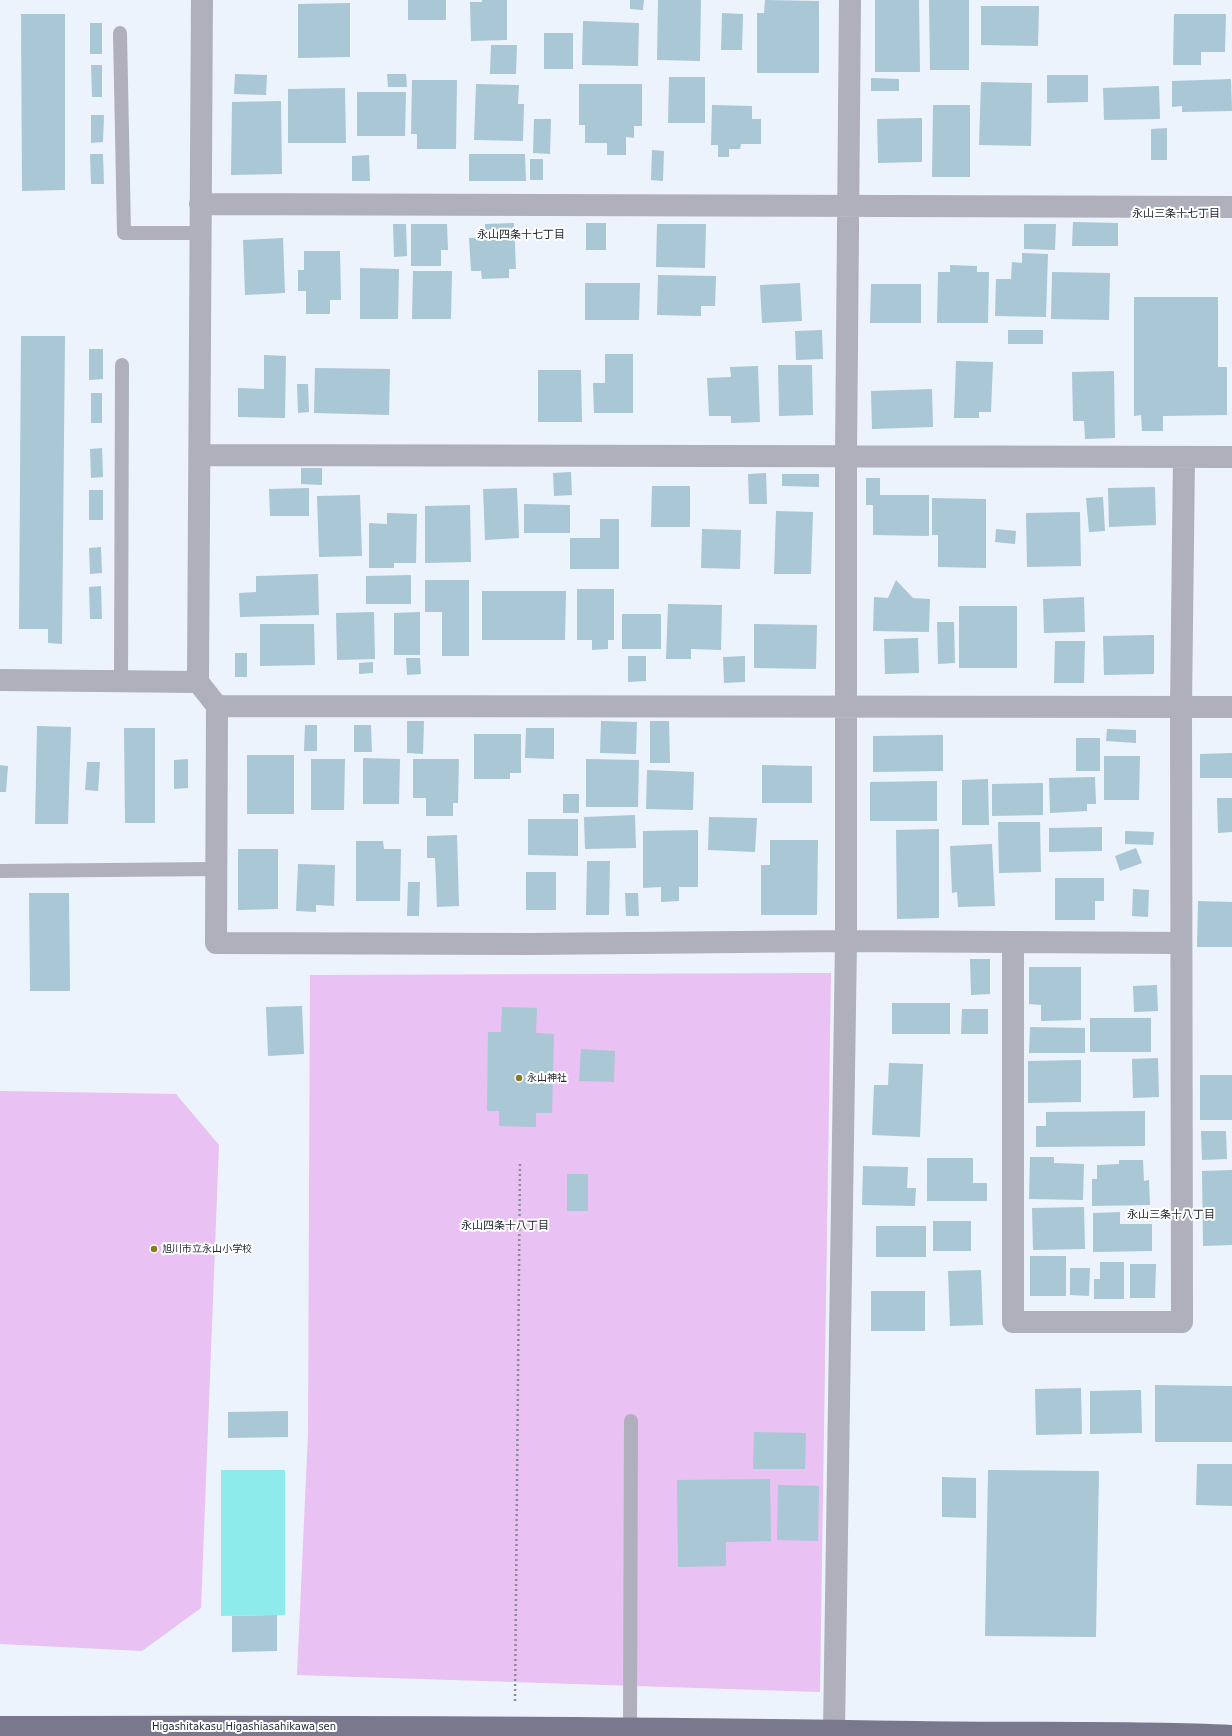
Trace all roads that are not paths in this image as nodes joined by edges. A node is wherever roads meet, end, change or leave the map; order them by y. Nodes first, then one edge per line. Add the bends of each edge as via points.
1 (202, 0) edge
2 (850, 0) edge
3 (120, 33) dead end
4 (200, 204) junction
5 (848, 205) junction
6 (1232, 207) edge
7 (200, 233) junction
8 (122, 364) dead end
9 (201, 456) junction
10 (846, 456) junction
11 (1184, 457) junction
12 (1232, 457) edge
13 (0, 680) edge
14 (121, 681) junction
15 (198, 682) junction
16 (217, 706) junction
17 (1181, 706) junction
18 (847, 707) junction
19 (1232, 708) edge
20 (216, 869) junction
21 (0, 871) edge
22 (846, 941) junction
23 (1013, 943) junction
24 (1181, 943) junction
25 (631, 1421) dead end
26 (0, 1727) edge
27 (630, 1729) junction
28 (834, 1731) junction
29 (514, 1732) edge
30 (1168, 1734) edge
31 (1232, 1736) edge

1 - 4 street
2 - 5 street
3 - 7 lane via 124,233
4 - 5 street
4 - 7 street
5 - 6 street
5 - 10 street
7 - 9 street
8 - 14 lane
9 - 10 street
9 - 15 street
10 - 11 street
10 - 18 street
11 - 12 street
11 - 17 street
13 - 14 street
14 - 15 street
15 - 16 street
16 - 18 street
16 - 20 street
17 - 18 street
17 - 19 street
17 - 24 street
18 - 22 street
20 - 21 lane
20 - 22 street via 216,943
22 - 23 street
22 - 28 street
23 - 24 street
23 - 24 street via 1013,1322 1182,1322
25 - 27 lane
26 - 29 main road, Higashitakasu Higashiasahikawa sen
27 - 28 main road, Higashitakasu Higashiasahikawa sen
27 - 29 main road, Higashitakasu Higashiasahikawa sen
28 - 30 main road, Higashitakasu Higashiasahikawa sen
30 - 31 main road, Higashitakasu Higashiasahikawa sen

